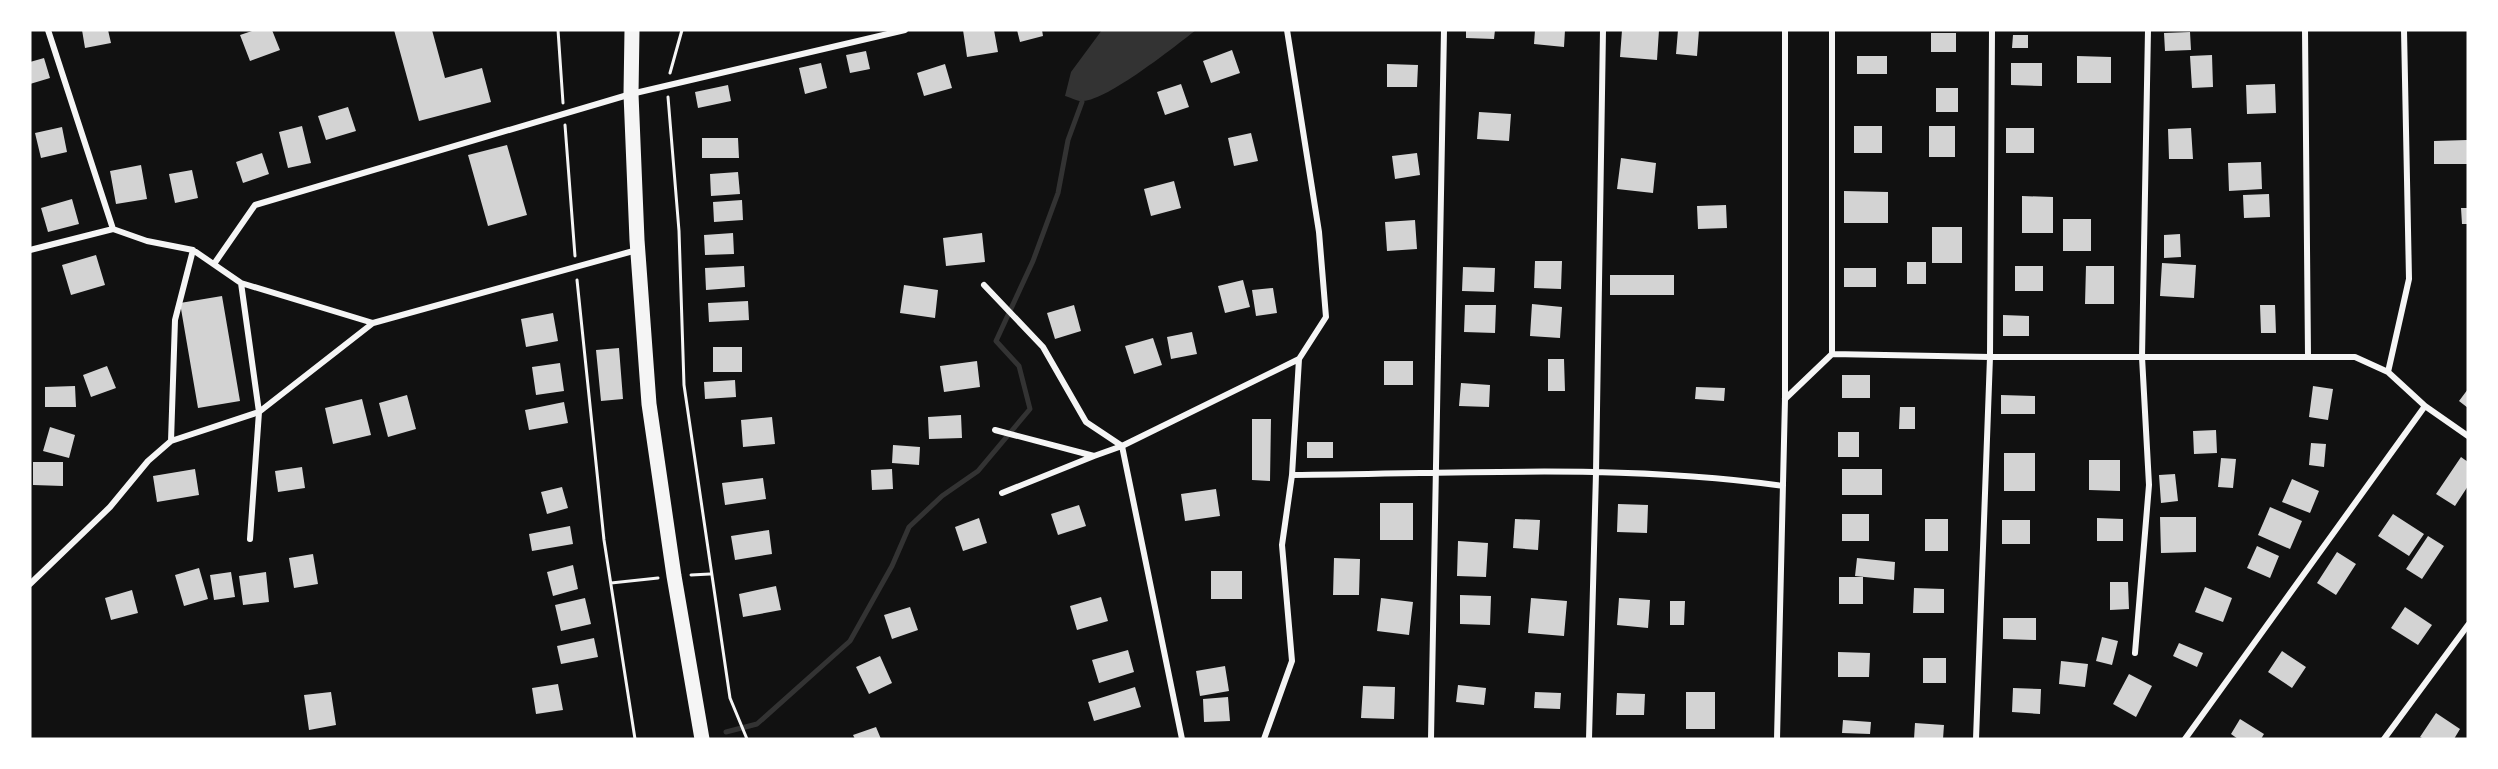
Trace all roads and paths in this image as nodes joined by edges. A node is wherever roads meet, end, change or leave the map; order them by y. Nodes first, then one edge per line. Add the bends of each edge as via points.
1 (48, 30) edge
2 (558, 30) edge
3 (632, 30) edge
4 (682, 30) edge
5 (905, 30) edge
6 (1287, 30) edge
7 (1444, 30) edge
8 (1603, 30) edge
9 (1785, 30) edge
10 (1832, 30) edge
11 (1992, 30) edge
12 (2148, 30) edge
13 (2305, 30) edge
14 (2404, 30) edge
15 (667, 85) junction
16 (631, 94) junction
17 (564, 113) junction
18 (113, 229) junction
19 (30, 250) edge
20 (193, 250) junction
21 (637, 250) junction
22 (214, 264) junction
23 (575, 267) junction
24 (241, 283) junction
25 (984, 285) dead end
26 (373, 324) junction
27 (1832, 354) junction
28 (2308, 356) junction
29 (1990, 357) junction
30 (2142, 357) junction
31 (1299, 359) junction
32 (2388, 372) junction
33 (1785, 399) junction
34 (2425, 406) junction
35 (259, 412) junction
36 (995, 430) dead end
37 (2468, 436) edge
38 (171, 441) junction
39 (1122, 446) junction
40 (1094, 456) junction
41 (1596, 473) junction
42 (1434, 474) junction
43 (1292, 476) junction
44 (1783, 486) junction
45 (1002, 493) dead end
46 (250, 538) dead end
47 (30, 584) edge
48 (2468, 625) edge
49 (2135, 653) dead end
50 (635, 739) edge
51 (702, 739) edge
52 (747, 739) edge
53 (1182, 739) edge
54 (1264, 739) edge
55 (1431, 739) edge
56 (1589, 739) edge
57 (1777, 739) edge
58 (1976, 739) edge
59 (2185, 739) edge
60 (2384, 739) edge

1 - 18 street
2 - 17 path
3 - 16 main road
4 - 15 path
5 - 15 street
6 - 31 street via 1319,232 1326,317
7 - 42 street
8 - 41 street
9 - 33 street
10 - 27 street
11 - 29 street
12 - 30 street
13 - 28 street
14 - 32 street via 2409,279
15 - 16 street
15 - 52 path via 679,231 684,385 730,698
16 - 17 street
16 - 21 main road
17 - 22 street via 255,205
17 - 23 path
18 - 19 street
18 - 20 street via 147,242
20 - 22 street
20 - 38 street via 174,320
21 - 23 street
21 - 51 main road via 649,404
22 - 24 street
23 - 26 street
23 - 50 path via 604,540
24 - 26 street
24 - 35 street
25 - 39 street via 1042,347 1086,422
26 - 35 street
27 - 29 street
27 - 33 street
28 - 30 street
28 - 32 street via 2355,357
29 - 30 street
29 - 58 street
30 - 49 street via 2149,485
31 - 39 street
31 - 43 street
32 - 34 street
33 - 44 street
34 - 37 street
34 - 59 street
35 - 38 street
35 - 46 street
36 - 40 street
38 - 47 street
39 - 40 street
39 - 53 street
40 - 45 street
41 - 42 street
41 - 44 street via 1731,479
41 - 56 street
42 - 43 street
42 - 55 street
43 - 54 street via 1282,545 1292,661
44 - 57 street
48 - 60 street

